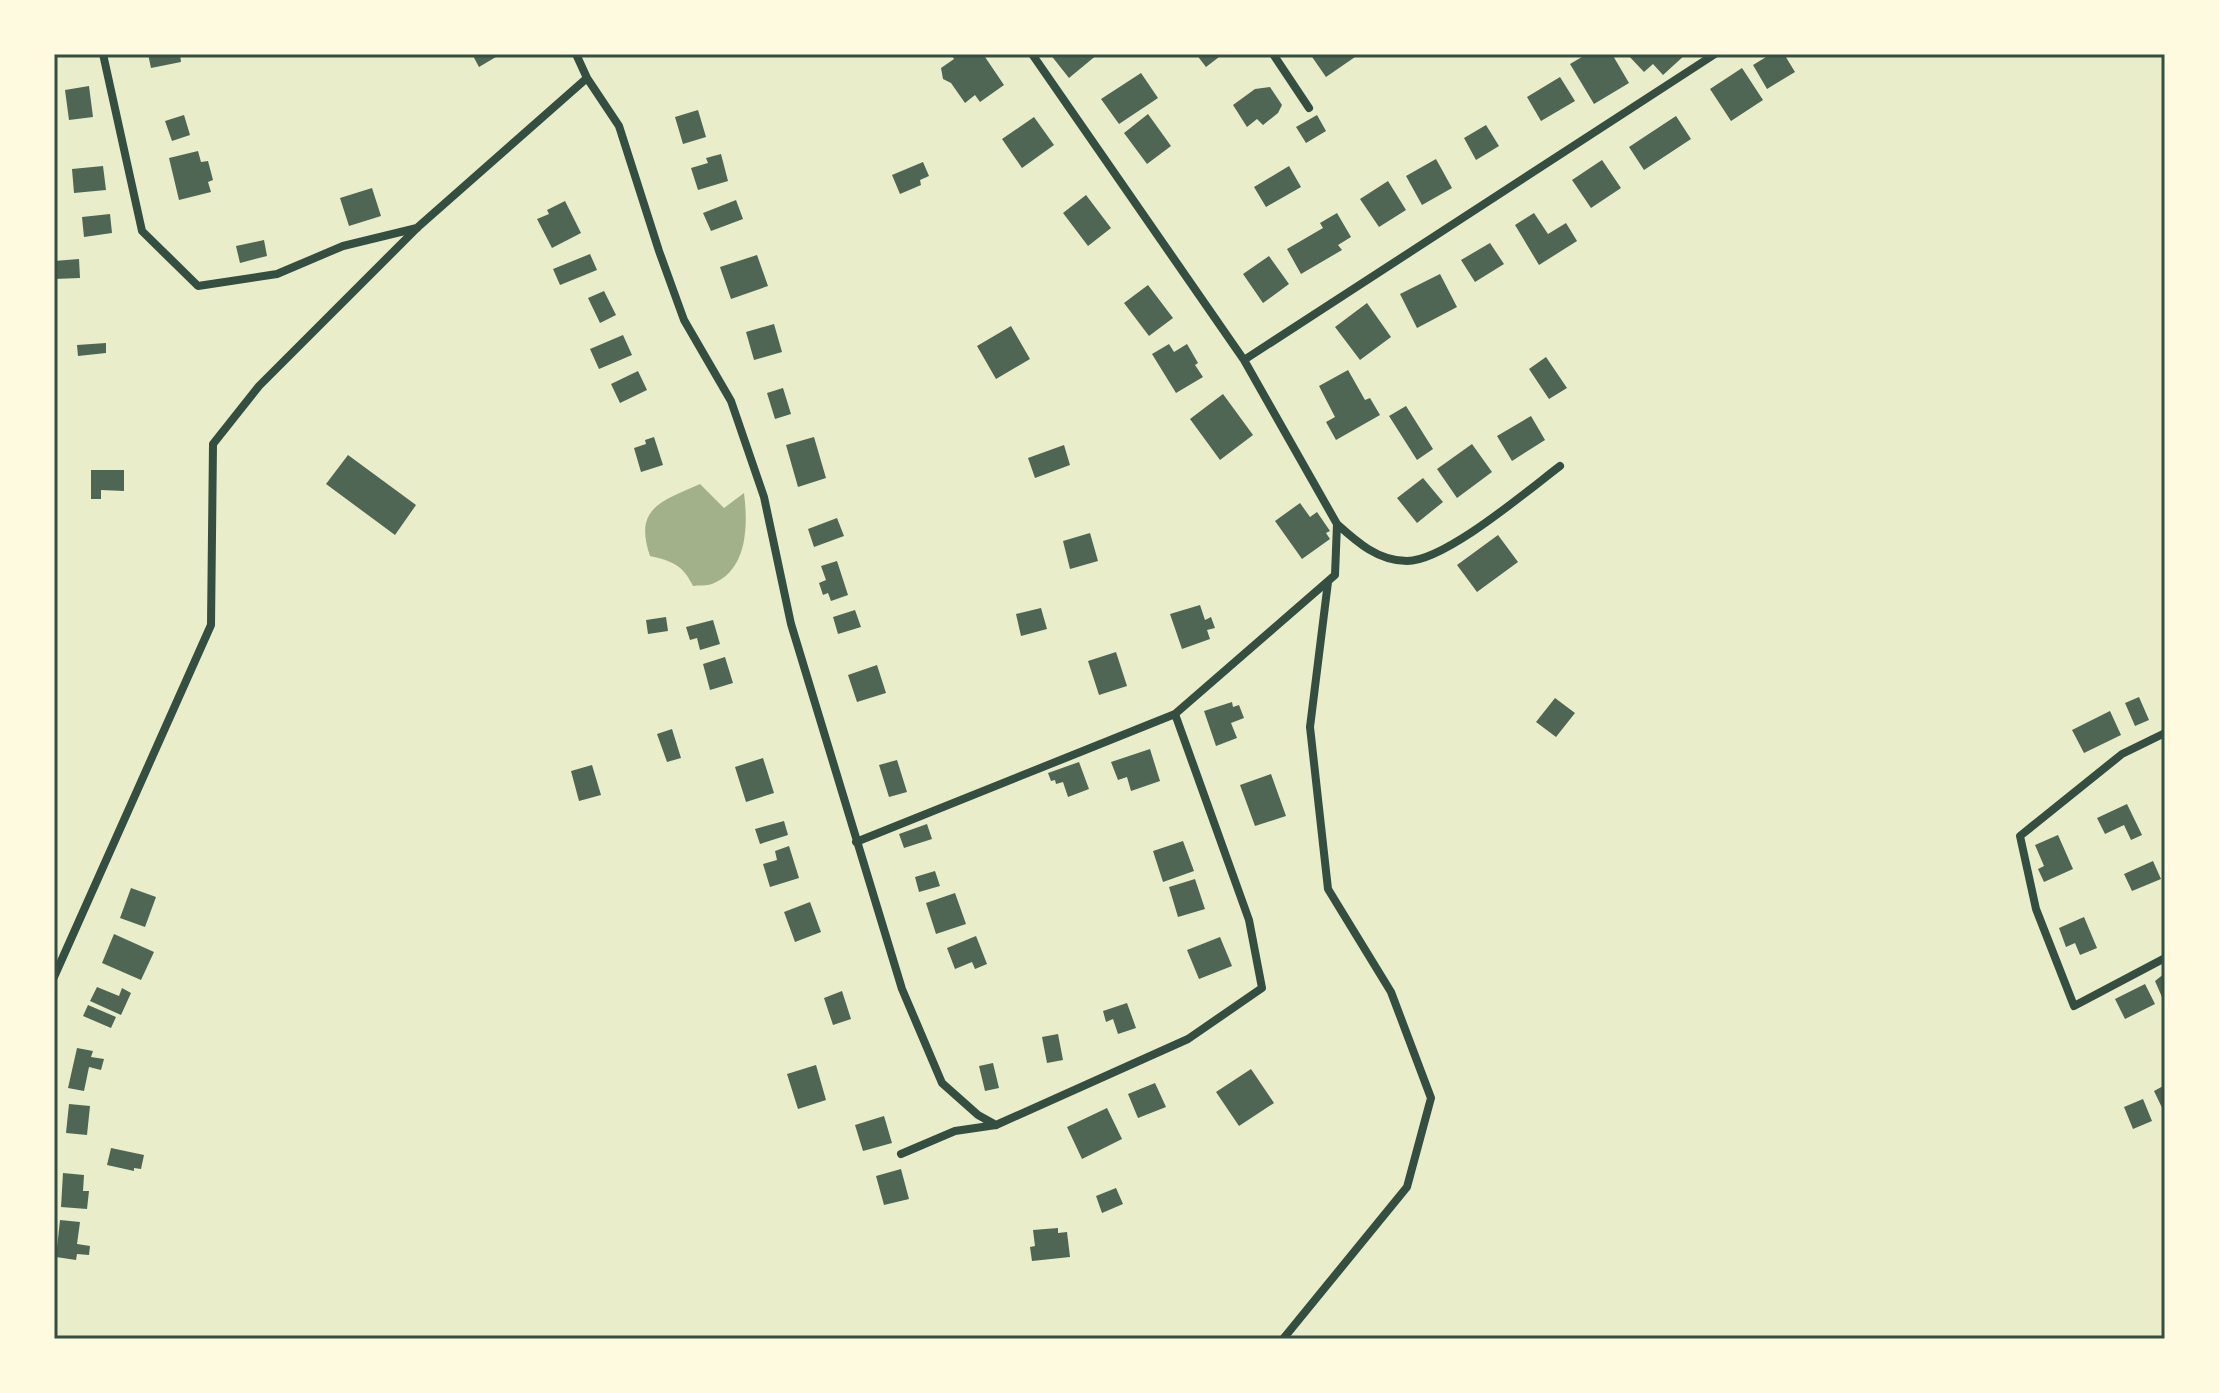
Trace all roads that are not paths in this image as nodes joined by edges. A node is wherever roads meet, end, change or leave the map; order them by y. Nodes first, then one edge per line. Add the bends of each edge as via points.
1 (103, 54) edge
2 (576, 54) edge
3 (1032, 54) edge
4 (1273, 54) edge
5 (1715, 54) edge
6 (587, 78) junction
7 (1309, 108) dead end
8 (418, 227) junction
9 (1244, 360) junction
10 (1560, 466) dead end
11 (1337, 524) junction
12 (1328, 581) junction
13 (1175, 714) junction
14 (2165, 733) edge
15 (856, 842) junction
16 (2165, 958) edge
17 (54, 977) edge
18 (996, 1125) junction
19 (901, 1154) dead end
20 (1283, 1339) edge

1 - 8 street via 142,231 198,286 277,274 343,246
2 - 6 street
3 - 9 street
4 - 7 street
5 - 9 street
6 - 8 street
6 - 15 street via 619,126 684,320 736,415 764,497 791,624
8 - 17 street via 259,386 213,444 211,625
9 - 11 street
10 - 11 street via 1448,549 1408,561 1366,551
11 - 12 street via 1335,575
12 - 13 street
12 - 20 street via 1310,727 1328,889 1391,992 1431,1098 1407,1187
13 - 15 street
13 - 18 street via 1249,920 1262,988 1188,1039
14 - 16 street via 2122,754 2020,836 2036,909 2074,1006
15 - 18 street via 902,989 942,1083
18 - 19 street via 955,1131

